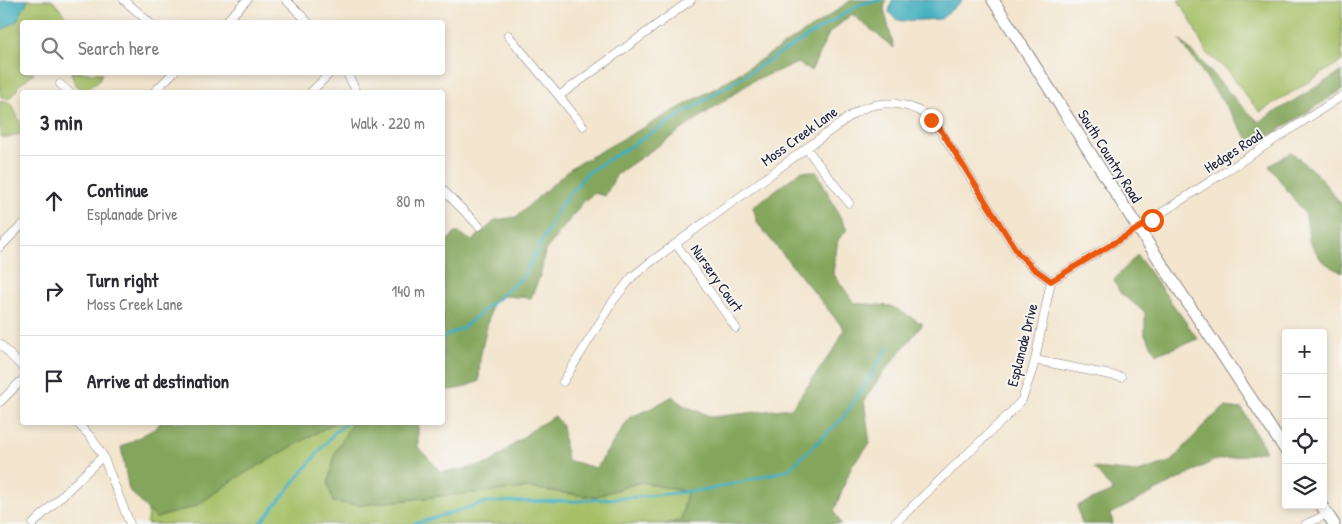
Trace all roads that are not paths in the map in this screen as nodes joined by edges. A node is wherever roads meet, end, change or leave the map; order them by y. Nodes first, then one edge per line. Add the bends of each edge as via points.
1 (124, 0) edge
2 (247, 0) edge
3 (286, 0) edge
4 (691, 0) edge
5 (993, 0) edge
6 (147, 20) edge
7 (226, 20) edge
8 (306, 20) edge
9 (508, 35) dead end
10 (171, 75) edge
11 (328, 75) edge
12 (348, 75) edge
13 (60, 84) dead end
14 (66, 90) edge
15 (156, 90) edge
16 (313, 90) edge
17 (356, 90) edge
18 (559, 96) junction
19 (1342, 96) edge
20 (582, 126) dead end
21 (806, 148) junction
22 (445, 192) edge
23 (849, 203) dead end
24 (479, 226) dead end
25 (20, 227) edge
26 (1138, 228) junction
27 (676, 244) junction
28 (0, 247) edge
29 (1051, 281) junction
30 (736, 328) dead end
31 (0, 344) edge
32 (1035, 360) junction
33 (20, 365) edge
34 (1121, 377) dead end
35 (20, 382) edge
36 (563, 382) dead end
37 (0, 402) edge
38 (79, 425) edge
39 (1282, 445) edge
40 (102, 456) junction
41 (1332, 517) edge
42 (33, 524) edge
43 (130, 524) edge
44 (894, 524) edge
45 (1306, 524) edge

1 - 6 street
2 - 7 street
3 - 8 street
4 - 18 street
5 - 26 main road, South Country Road
9 - 18 street
10 - 15 street
11 - 16 street
12 - 17 street
13 - 14 street
18 - 20 street
19 - 26 street, Hedges Road
21 - 23 street
21 - 27 street, Moss Creek Lane
21 - 29 street, Moss Creek Lane via 863,108 892,103 920,111 942,132 1018,253
22 - 24 street
25 - 28 street
26 - 29 street
26 - 39 main road, South Country Road
27 - 30 street, Nursery Court
27 - 36 street, Moss Creek Lane via 623,287
29 - 32 street, Esplanade Drive
31 - 33 street
32 - 34 street
32 - 44 street, Esplanade Drive via 1022,400
35 - 37 street
38 - 40 street
40 - 42 street
40 - 43 street
41 - 45 street

